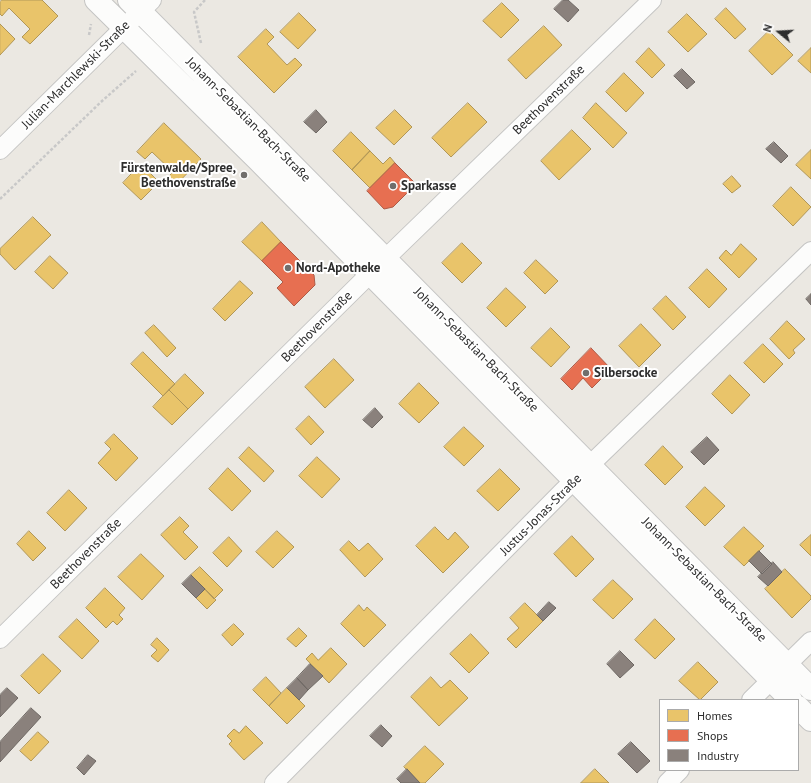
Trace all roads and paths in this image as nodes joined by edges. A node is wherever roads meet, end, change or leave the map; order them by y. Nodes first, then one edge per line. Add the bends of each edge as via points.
1 (96, 0) edge
2 (652, 0) edge
3 (141, 4) edge
4 (124, 28) junction
5 (136, 71) dead end
6 (0, 150) edge
7 (0, 199) edge
8 (811, 251) edge
9 (386, 258) junction
10 (370, 274) junction
11 (591, 466) junction
12 (575, 481) junction
13 (0, 639) edge
14 (811, 641) edge
15 (787, 664) junction
16 (771, 680) junction
17 (811, 688) edge
18 (752, 699) edge
19 (790, 699) edge
20 (799, 708) edge
21 (811, 720) edge
22 (679, 771) edge
23 (274, 783) edge
24 (667, 783) edge

1 - 4 street, Johann-Sebastian-Bach-Straße
2 - 9 street, Beethovenstraße
3 - 4 street, Julian-Marchlewski-Straße
3 - 9 street, Johann-Sebastian-Bach-Straße
4 - 6 street, Julian-Marchlewski-Straße
4 - 10 street, Johann-Sebastian-Bach-Straße
5 - 7 path
8 - 11 street, Justus-Jonas-Straße
9 - 10 street, Beethovenstraße
9 - 11 street, Johann-Sebastian-Bach-Straße
10 - 12 street, Johann-Sebastian-Bach-Straße
10 - 13 street, Beethovenstraße
11 - 12 street, Justus-Jonas-Straße
11 - 15 street, Johann-Sebastian-Bach-Straße
12 - 16 street, Johann-Sebastian-Bach-Straße
12 - 23 street, Justus-Jonas-Straße
14 - 15 street
15 - 16 street
15 - 17 street, Johann-Sebastian-Bach-Straße
16 - 18 street
16 - 19 street, Johann-Sebastian-Bach-Straße
20 - 21 street
22 - 24 street

